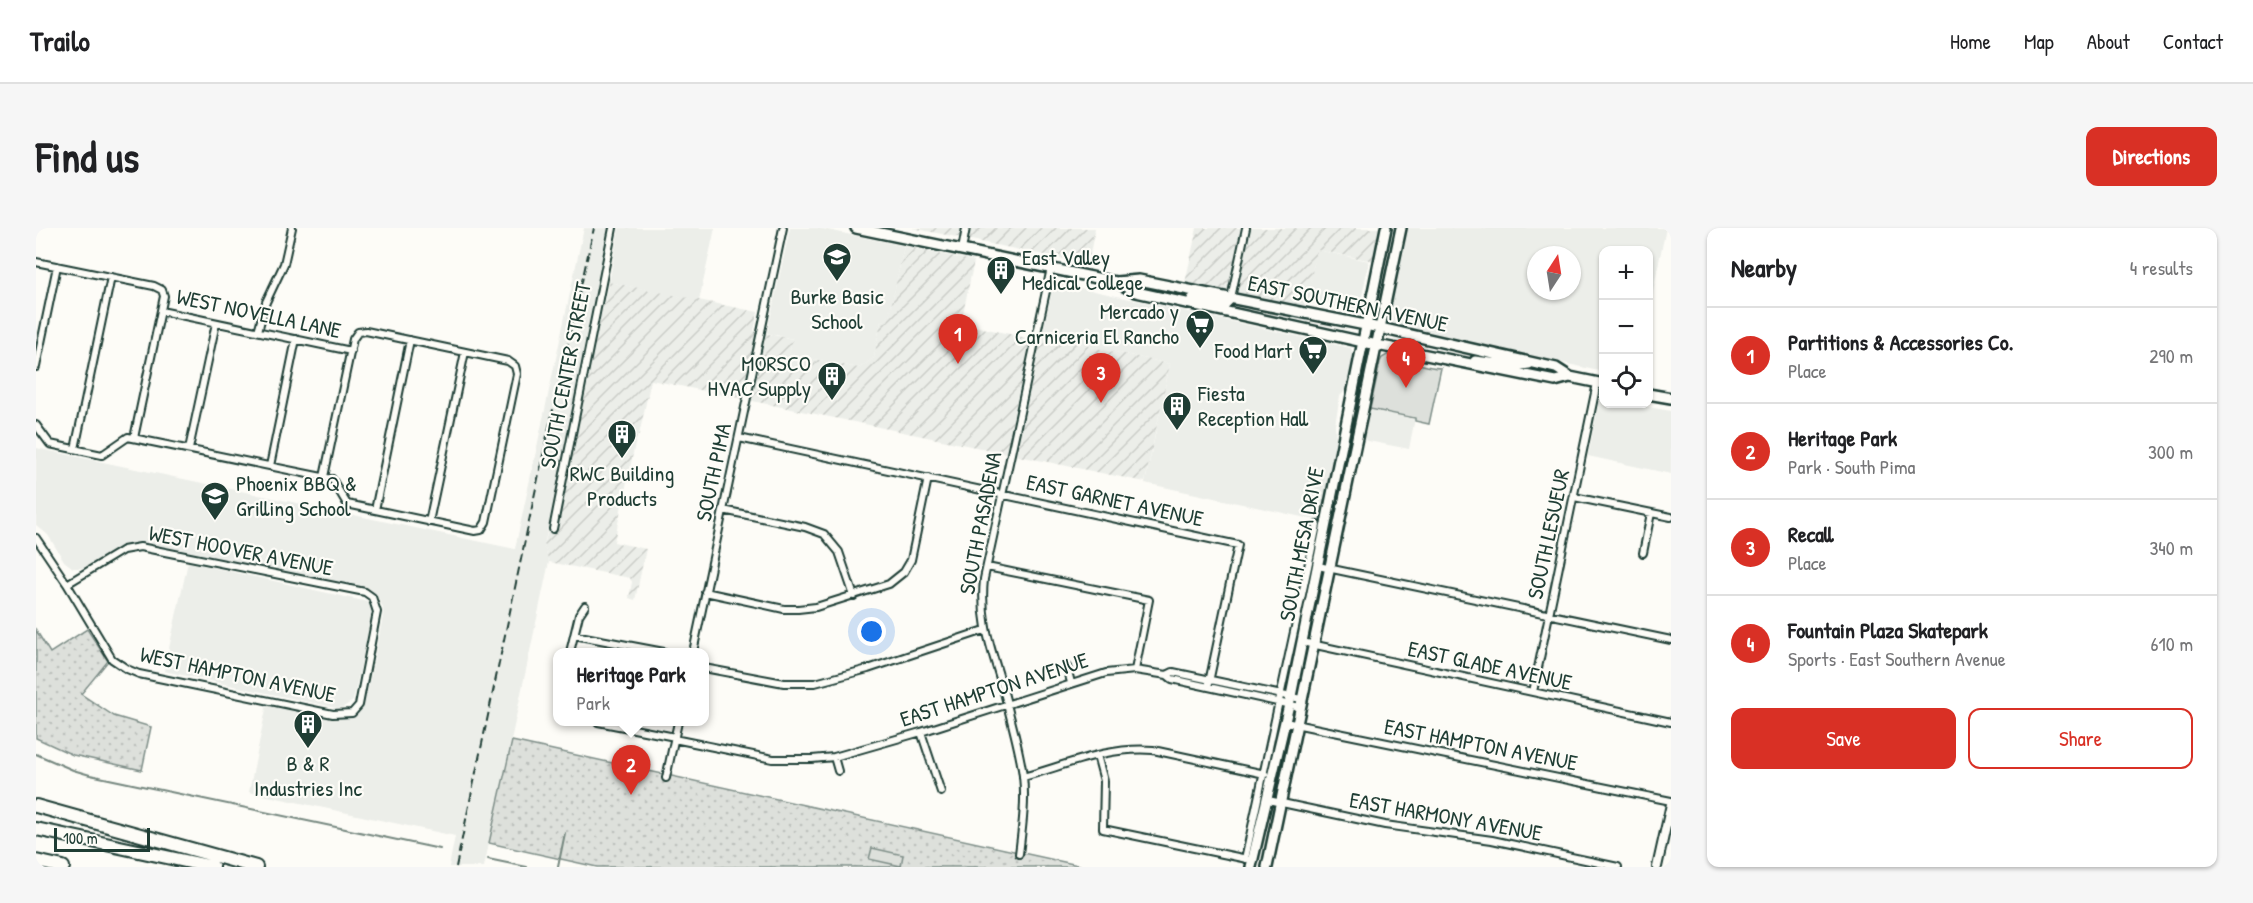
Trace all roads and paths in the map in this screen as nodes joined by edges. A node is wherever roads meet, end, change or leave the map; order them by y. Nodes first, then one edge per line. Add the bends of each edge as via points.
1 (292, 228) edge
2 (613, 228) edge
3 (783, 228) edge
4 (856, 228) edge
5 (966, 228) edge
6 (1246, 228) edge
7 (1386, 228) edge
8 (1395, 228) edge
9 (1401, 228) edge
10 (1397, 248) junction
11 (962, 250) junction
12 (36, 262) edge
13 (57, 266) junction
14 (1051, 268) junction
15 (111, 277) junction
16 (1116, 282) junction
17 (1231, 298) junction
18 (1169, 300) junction
19 (161, 311) junction
20 (216, 322) junction
21 (1366, 325) junction
22 (1380, 328) junction
23 (258, 331) junction
24 (296, 339) junction
25 (410, 340) junction
26 (1362, 342) junction
27 (1377, 345) junction
28 (351, 351) junction
29 (465, 351) junction
30 (1534, 363) junction
31 (1467, 364) junction
32 (36, 367) edge
33 (1570, 377) junction
34 (1599, 384) edge
35 (1599, 388) edge
36 (1653, 395) edge
37 (1671, 398) edge
38 (36, 425) edge
39 (134, 438) junction
40 (739, 438) junction
41 (75, 449) junction
42 (189, 449) junction
43 (270, 466) junction
44 (324, 477) junction
45 (928, 478) junction
46 (1003, 493) junction
47 (1574, 497) junction
48 (375, 510) junction
49 (723, 510) junction
50 (1651, 513) junction
51 (1671, 517) edge
52 (429, 522) junction
53 (1317, 525) dead end
54 (553, 530) dead end
55 (36, 538) edge
56 (1643, 553) dead end
57 (1318, 566) junction
58 (987, 567) junction
59 (1329, 568) junction
60 (67, 584) junction
61 (705, 592) junction
62 (854, 596) junction
63 (585, 606) dead end
64 (1549, 614) junction
65 (985, 630) junction
66 (574, 635) junction
67 (373, 639) joint
68 (1671, 640) edge
69 (1302, 642) junction
70 (1313, 645) junction
71 (571, 648) edge
72 (643, 648) edge
73 (694, 648) edge
74 (1067, 667) dead end
75 (709, 669) edge
76 (1135, 670) junction
77 (1071, 683) junction
78 (1209, 683) junction
79 (1533, 692) junction
80 (1285, 700) junction
81 (1007, 703) junction
82 (1300, 703) junction
83 (1285, 722) junction
84 (1671, 722) edge
85 (1296, 725) junction
86 (617, 726) edge
87 (677, 726) edge
88 (921, 732) junction
89 (674, 738) junction
90 (1097, 755) junction
91 (834, 757) junction
92 (838, 771) dead end
93 (1265, 774) junction
94 (1023, 777) junction
95 (666, 778) dead end
96 (941, 792) dead end
97 (1268, 800) junction
98 (1671, 802) edge
99 (1280, 803) junction
100 (36, 806) edge
101 (36, 829) edge
102 (1667, 840) edge
103 (1019, 854) dead end
104 (36, 861) edge
105 (1250, 862) edge
106 (63, 867) edge
107 (213, 867) edge
108 (256, 867) edge
109 (1267, 867) edge
110 (1618, 867) edge
111 (1658, 867) edge

1 - 23 street via 284,264 266,302
2 - 54 street, SOUTH CENTER STREET
3 - 40 street, SOUTH PIMA
4 - 11 main road, EAST SOUTHERN AVENUE
5 - 11 street
6 - 17 street
7 - 21 main road, SOUTH MESA DRIVE
8 - 10 main road
9 - 10 main road, SOUTH MESA DRIVE
10 - 22 main road, SOUTH MESA DRIVE
11 - 14 main road, EAST SOUTHERN AVENUE
12 - 13 street
13 - 15 street
13 - 32 street
14 - 16 main road, EAST SOUTHERN AVENUE
14 - 46 street, SOUTH PASADENA
15 - 19 street via 162,290
15 - 41 street
16 - 17 main road, EAST SOUTHERN AVENUE via 1139,280
16 - 18 main road, EAST SOUTHERN AVENUE via 1136,292
17 - 18 main road via 1225,304 1178,297
17 - 21 main road, EAST SOUTHERN AVENUE
18 - 26 main road, EAST SOUTHERN AVENUE
19 - 20 street, WEST NOVELLA LANE
19 - 39 street
20 - 23 street, WEST NOVELLA LANE
20 - 42 street
21 - 22 main road, EAST SOUTHERN AVENUE
21 - 26 main road, SOUTH MESA DRIVE
22 - 27 main road, SOUTH MESA DRIVE
22 - 30 main road, EAST SOUTHERN AVENUE
23 - 24 street, WEST NOVELLA LANE
24 - 28 street, WEST NOVELLA LANE
24 - 43 street
25 - 28 street via 358,332
25 - 29 street
25 - 48 street
26 - 27 main road, EAST SOUTHERN AVENUE
26 - 57 main road, SOUTH MESA DRIVE
27 - 31 main road, EAST SOUTHERN AVENUE
27 - 59 main road, SOUTH MESA DRIVE
28 - 44 street
29 - 52 street
29 - 52 street via 508,361 517,374 486,522 481,530 475,531
30 - 31 main road
30 - 33 main road, EAST SOUTHERN AVENUE via 1556,368
31 - 33 main road, EAST SOUTHERN AVENUE via 1555,381
33 - 34 main road, EAST SOUTHERN AVENUE
35 - 47 street, SOUTH LESUEUR
36 - 37 main road
38 - 41 street via 50,444
39 - 41 street via 128,437 102,455
39 - 42 street
40 - 45 street, EAST GARNET AVENUE
40 - 49 street, SOUTH PIMA
42 - 43 street
43 - 44 street
44 - 48 street via 332,479 347,504
45 - 46 street, EAST GARNET AVENUE
45 - 62 street via 907,567 889,584
46 - 58 street, SOUTH PASADENA
46 - 78 street, EAST GARNET AVENUE via 1238,545
47 - 50 street
47 - 64 street, SOUTH LESUEUR
48 - 52 street
49 - 61 street, SOUTH PIMA
49 - 62 street via 824,534 839,552
50 - 51 street
50 - 56 street
53 - 80 street, SOUTH MESA DRIVE
55 - 60 street, WEST HAMPTON AVENUE
57 - 59 street
57 - 69 main road, SOUTH MESA DRIVE
58 - 65 street, SOUTH PASADENA via 983,594
58 - 76 street via 1149,600
59 - 64 street
59 - 70 main road, SOUTH MESA DRIVE
60 - 67 street, WEST HOOVER AVENUE via 123,550 149,548 365,592 372,597 377,612
60 - 67 street, WEST HAMPTON AVENUE via 111,658 127,669 333,714 352,713 359,705
61 - 62 street via 784,609 816,607
61 - 73 street, SOUTH PIMA
63 - 66 street
64 - 68 street
64 - 79 street, SOUTH LESUEUR
65 - 75 street via 815,683 784,683
65 - 81 street, SOUTH PASADENA
66 - 71 street
66 - 72 street
69 - 70 street, EAST GLADE AVENUE
69 - 80 main road, SOUTH MESA DRIVE
70 - 79 street, EAST GLADE AVENUE
70 - 82 main road, SOUTH MESA DRIVE
74 - 77 street
76 - 77 street, EAST HAMPTON AVENUE
76 - 78 street, EAST HAMPTON AVENUE via 1167,675 1173,672
77 - 81 street, EAST HAMPTON AVENUE
78 - 80 street, EAST HAMPTON AVENUE
79 - 84 street, EAST GLADE AVENUE
80 - 82 street, EAST HAMPTON AVENUE
80 - 83 main road, SOUTH MESA DRIVE
80 - 93 street, SOUTH MESA DRIVE
81 - 88 street, EAST HAMPTON AVENUE
81 - 94 street, SOUTH PASADENA
82 - 85 main road, SOUTH MESA DRIVE
83 - 85 street, EAST HAMPTON AVENUE
83 - 97 main road, SOUTH MESA DRIVE
85 - 98 street, EAST HAMPTON AVENUE
85 - 99 main road, SOUTH MESA DRIVE
86 - 89 street, EAST HAMPTON AVENUE
87 - 89 street
88 - 91 street, EAST HAMPTON AVENUE
88 - 96 street
89 - 91 street, EAST HAMPTON AVENUE via 773,759
89 - 95 street
90 - 93 street via 1118,749 1153,750
90 - 94 street
90 - 105 street via 1105,793 1103,829
91 - 92 street
93 - 105 street, SOUTH MESA DRIVE
94 - 103 street, SOUTH PASADENA
97 - 99 street, EAST HARMONY AVENUE
97 - 105 main road, SOUTH MESA DRIVE
98 - 102 street
99 - 109 main road, SOUTH MESA DRIVE
99 - 110 street, EAST HARMONY AVENUE via 1385,825 1492,840
100 - 108 highway
101 - 107 highway
102 - 111 street
104 - 106 highway

